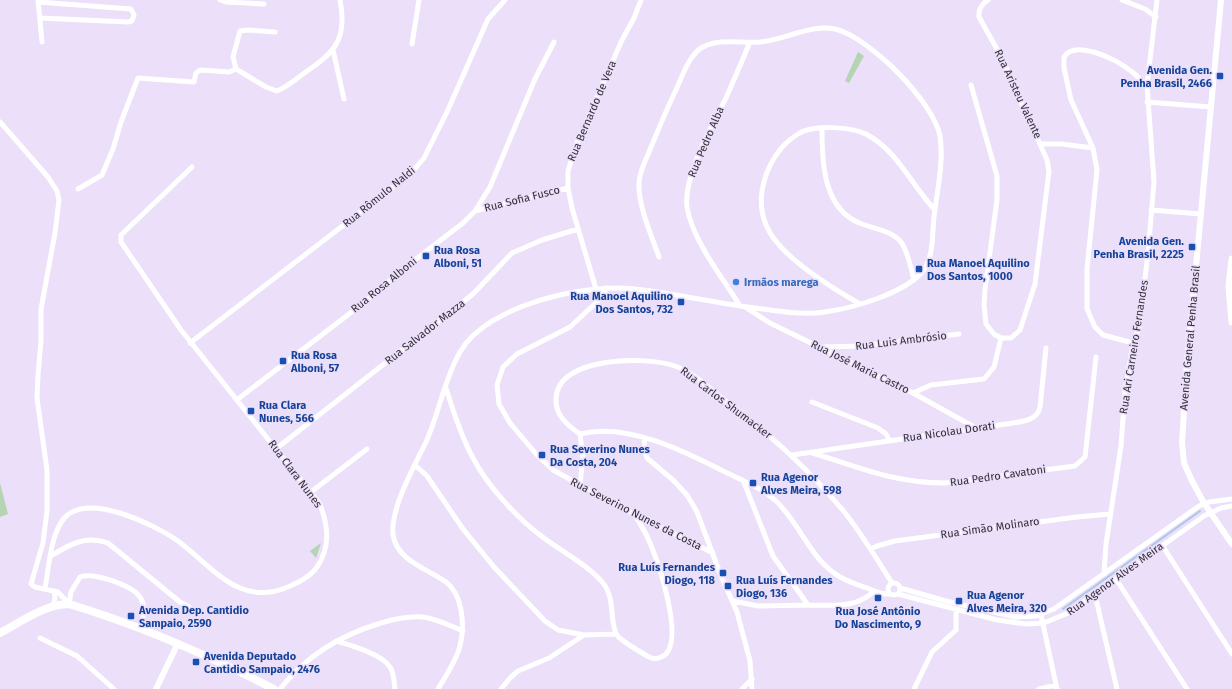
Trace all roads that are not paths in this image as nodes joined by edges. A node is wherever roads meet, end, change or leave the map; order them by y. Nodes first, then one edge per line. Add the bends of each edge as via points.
1 (220, 0) edge
2 (340, 0) edge
3 (419, 0) edge
4 (505, 0) edge
5 (641, 0) edge
6 (988, 0) edge
7 (1122, 0) edge
8 (1157, 0) edge
9 (1221, 0) edge
10 (38, 1) edge
11 (264, 4) dead end
12 (1156, 17) junction
13 (40, 18) junction
14 (275, 32) dead end
15 (42, 42) dead end
16 (554, 42) dead end
17 (750, 42) junction
18 (412, 44) dead end
19 (333, 50) junction
20 (236, 69) junction
21 (971, 85) dead end
22 (1147, 85) junction
23 (344, 99) dead end
24 (1147, 102) junction
25 (1211, 107) junction
26 (0, 122) edge
27 (822, 129) junction
28 (1040, 144) junction
29 (1093, 148) junction
30 (192, 167) dead end
31 (78, 188) dead end
32 (568, 188) junction
33 (935, 210) junction
34 (1151, 210) junction
35 (475, 211) junction
36 (1201, 214) junction
37 (578, 229) junction
38 (659, 257) dead end
39 (1232, 259) edge
40 (914, 280) junction
41 (607, 288) junction
42 (596, 289) junction
43 (860, 304) junction
44 (742, 306) junction
45 (1232, 322) edge
46 (959, 334) dead end
47 (1001, 338) junction
48 (190, 343) junction
49 (1133, 343) junction
50 (818, 347) junction
51 (1046, 348) dead end
52 (1096, 357) dead end
53 (446, 388) junction
54 (913, 393) junction
55 (238, 399) junction
56 (812, 402) dead end
57 (976, 428) junction
58 (580, 434) junction
59 (644, 438) junction
60 (889, 440) junction
61 (276, 448) junction
62 (367, 448) dead end
63 (812, 453) junction
64 (792, 455) junction
65 (415, 465) junction
66 (743, 480) junction
67 (580, 485) junction
68 (311, 492) junction
69 (1232, 499) edge
70 (1204, 503) junction
71 (1232, 506) edge
72 (1211, 513) junction
73 (634, 514) junction
74 (1110, 514) junction
75 (1232, 544) edge
76 (1162, 545) junction
77 (871, 550) junction
78 (713, 553) junction
79 (51, 556) junction
80 (1104, 574) junction
81 (1116, 579) junction
82 (892, 583) junction
83 (45, 588) junction
84 (900, 588) junction
85 (54, 591) junction
86 (876, 591) junction
87 (889, 592) junction
88 (898, 594) junction
89 (1095, 595) junction
90 (733, 600) junction
91 (69, 604) junction
92 (808, 605) junction
93 (53, 606) junction
94 (189, 607) dead end
95 (1054, 609) junction
96 (956, 610) junction
97 (1041, 615) junction
98 (1061, 618) junction
99 (1044, 623) junction
100 (141, 628) junction
101 (463, 631) junction
102 (0, 633) edge
103 (616, 634) junction
104 (584, 635) junction
105 (40, 638) dead end
106 (336, 641) junction
107 (178, 643) junction
108 (1232, 654) edge
109 (752, 679) junction
110 (1057, 687) edge
111 (114, 689) edge
112 (156, 689) edge
113 (274, 689) edge
114 (280, 689) edge
115 (395, 689) edge
116 (438, 689) edge
117 (501, 689) edge
118 (742, 689) edge
119 (752, 689) edge
120 (914, 689) edge
121 (1039, 689) edge
122 (1116, 689) edge
123 (1187, 689) edge

1 - 11 street
2 - 19 street via 341,30
3 - 18 street
4 - 48 street, Rua Rômulo Naldi via 488,19 439,128 418,165 392,188
5 - 32 street, Rua Bernardo de Vera via 570,160
6 - 28 street, Rua Aristeu Valente via 982,5 980,17 1003,60
7 - 12 street
8 - 12 street, Rua Ari Carneiro Fernandes
9 - 25 street, Avenida General Penha Brasil
10 - 13 street
10 - 13 street via 131,9 134,15 132,21 128,22
12 - 22 street, Rua Ari Carneiro Fernandes
13 - 15 street
14 - 20 street via 240,31 233,57
16 - 35 street, Rua Rosa Alboni via 535,79 490,187
17 - 33 street via 762,42 819,28 830,28 858,40 888,64 918,96 937,126 941,148
17 - 38 street via 714,43 694,53 657,132 641,172 639,186 640,197
17 - 44 street, Rua Pedro Alba via 698,156 686,199 691,222 700,241
19 - 20 street via 316,66 278,91 266,87
19 - 23 street
20 - 31 street via 229,72 200,70 196,73 194,82 138,78 102,175
21 - 47 street via 997,176 997,200 984,305 986,324
22 - 24 street, Rua Ari Carneiro Fernandes
22 - 29 street via 1129,69 1109,58 1076,49 1066,53 1063,61 1071,100
24 - 25 street
24 - 34 street, Rua Ari Carneiro Fernandes via 1153,168
25 - 36 street, Avenida General Penha Brasil
26 - 83 street via 48,177 57,191 59,200 41,309 37,398 47,470 47,499 43,543 31,581 32,586
27 - 33 street via 855,130 874,139 894,156 918,192
27 - 40 street via 825,180 838,206 852,220 891,235 900,242 904,247
27 - 43 street via 799,133 790,139 775,158 763,184 762,212 771,235 786,251 811,273
28 - 29 street, Rua Aristeu Valente via 1067,144
28 - 47 street via 1049,171 1036,280 1020,330 1011,338
29 - 49 street via 1097,170 1087,268 1087,309 1095,327 1103,335
30 - 48 street, Rua Clara Nunes via 122,235 121,242
32 - 35 street, Rua Sofia Fusco
32 - 37 street, Rua Bernardo de Vera
33 - 40 street via 929,258 924,270
34 - 36 street
34 - 49 street, Rua Ari Carneiro Fernandes via 1139,328
35 - 55 street, Rua Rosa Alboni via 366,301
36 - 70 street, Avenida General Penha Brasil via 1186,370 1182,443 1184,463
37 - 42 street, Rua Bernardo de Vera
37 - 61 street, Rua Salvador Mazza via 530,244 512,253 473,294
39 - 45 main road via 1228,286
40 - 43 street
41 - 42 street
41 - 44 street via 648,290
41 - 67 street, Rua Severino Nunes da Costa via 600,299 570,327 517,354 503,368 498,380 497,397 510,423 543,462 563,477
42 - 53 street via 543,299 507,313 488,324 463,346
43 - 44 street via 828,312 807,313
44 - 50 street, Rua José Maria Castro
46 - 50 street, Rua Luis Ambrósio via 860,346
47 - 54 street via 994,367 984,379 931,385
48 - 55 street, Rua Clara Nunes
49 - 74 street, Rua Ari Carneiro Fernandes
50 - 54 street, Rua José Maria Castro
51 - 57 street, Rua Nicolau Dorati via 1042,395 1036,416 1023,421
52 - 63 street, Rua Pedro Cavatoni via 1085,457 1075,466 953,482 926,483 882,476
53 - 65 street
53 - 103 street via 464,440 480,470 538,534 589,570 604,585 611,604
54 - 57 street, Rua José Maria Castro
55 - 61 street, Rua Clara Nunes
56 - 60 street via 878,428
57 - 60 street, Rua Nicolau Dorati
58 - 59 street via 604,432
58 - 64 street, Rua Carlos Shumacker via 558,413 556,394 562,383 580,370 595,365 650,360 671,364 687,372
58 - 67 street via 583,456
59 - 66 street via 671,446
59 - 78 street via 647,458 673,480 692,503
60 - 63 street, Rua Nicolau Dorati
61 - 68 street, Rua Clara Nunes
62 - 68 street
63 - 64 street, Rua Nicolau Dorati
64 - 77 street, Rua Carlos Shumacker via 842,510
65 - 101 street via 395,511 393,536 401,552 454,590 461,607
65 - 104 street via 427,476 463,529 494,567 545,621 558,630
66 - 86 street via 775,500 833,573 854,584
66 - 92 street via 773,556
67 - 73 street, Rua Severino Nunes da Costa
68 - 79 street, Rua Clara Nunes via 320,504 328,530 323,557 303,580 270,592 240,589 165,533 121,514 99,508 81,509 67,516 59,527
69 - 70 street, Rua Agenor Alves Meira
70 - 72 street, Avenida General Penha Brasil
70 - 80 street, Rua Agenor Alves Meira
71 - 72 street, Rua Agenor Alves Meira
72 - 75 street, Avenida General Penha Brasil
72 - 76 street, Rua Agenor Alves Meira
73 - 78 street, Rua Severino Nunes da Costa
73 - 103 street via 650,544 661,576 671,623 671,644 665,655 650,658
74 - 77 street, Rua Simão Molinaro via 895,541
74 - 80 street, Rua Ari Carneiro Fernandes
76 - 81 street, Rua Agenor Alves Meira
76 - 108 street
77 - 82 street, Rua Carlos Shumacker
78 - 90 street
79 - 83 street, Rua Clara Nunes
79 - 94 street via 76,542 92,539 102,541 112,546
80 - 95 street, Rua Agenor Alves Meira
81 - 89 street, Rua Agenor Alves Meira
81 - 123 street
82 - 84 street, Rua Agenor Alves Meira
82 - 87 street
83 - 85 street
84 - 88 street
84 - 97 street, Rua Agenor Alves Meira via 1016,617
85 - 91 street
85 - 93 street
86 - 87 street via 883,594
86 - 92 street via 854,603
87 - 88 street, Rua Agenor Alves Meira
88 - 96 street, Rua Agenor Alves Meira
89 - 98 street, Rua Agenor Alves Meira
89 - 122 street
90 - 92 street via 758,606
90 - 109 street via 742,626
91 - 93 main road
91 - 100 main road
91 - 100 street via 71,592 80,577 92,576 115,582 130,588 141,598
93 - 102 main road
95 - 97 street, Rua Agenor Alves Meira
95 - 98 street
96 - 99 street, Rua Agenor Alves Meira via 1018,624
96 - 120 street via 956,630 932,652
97 - 99 street
98 - 99 street, Rua Agenor Alves Meira
99 - 110 street
100 - 107 main road
101 - 106 street via 424,617 410,617 356,630
101 - 116 street via 457,656
103 - 104 street
104 - 117 street via 549,658 518,671
105 - 111 street via 76,656
106 - 114 street via 313,656
106 - 115 street via 360,649 387,663 392,669
107 - 112 street
107 - 113 main road
109 - 118 street
109 - 119 street
110 - 121 street

